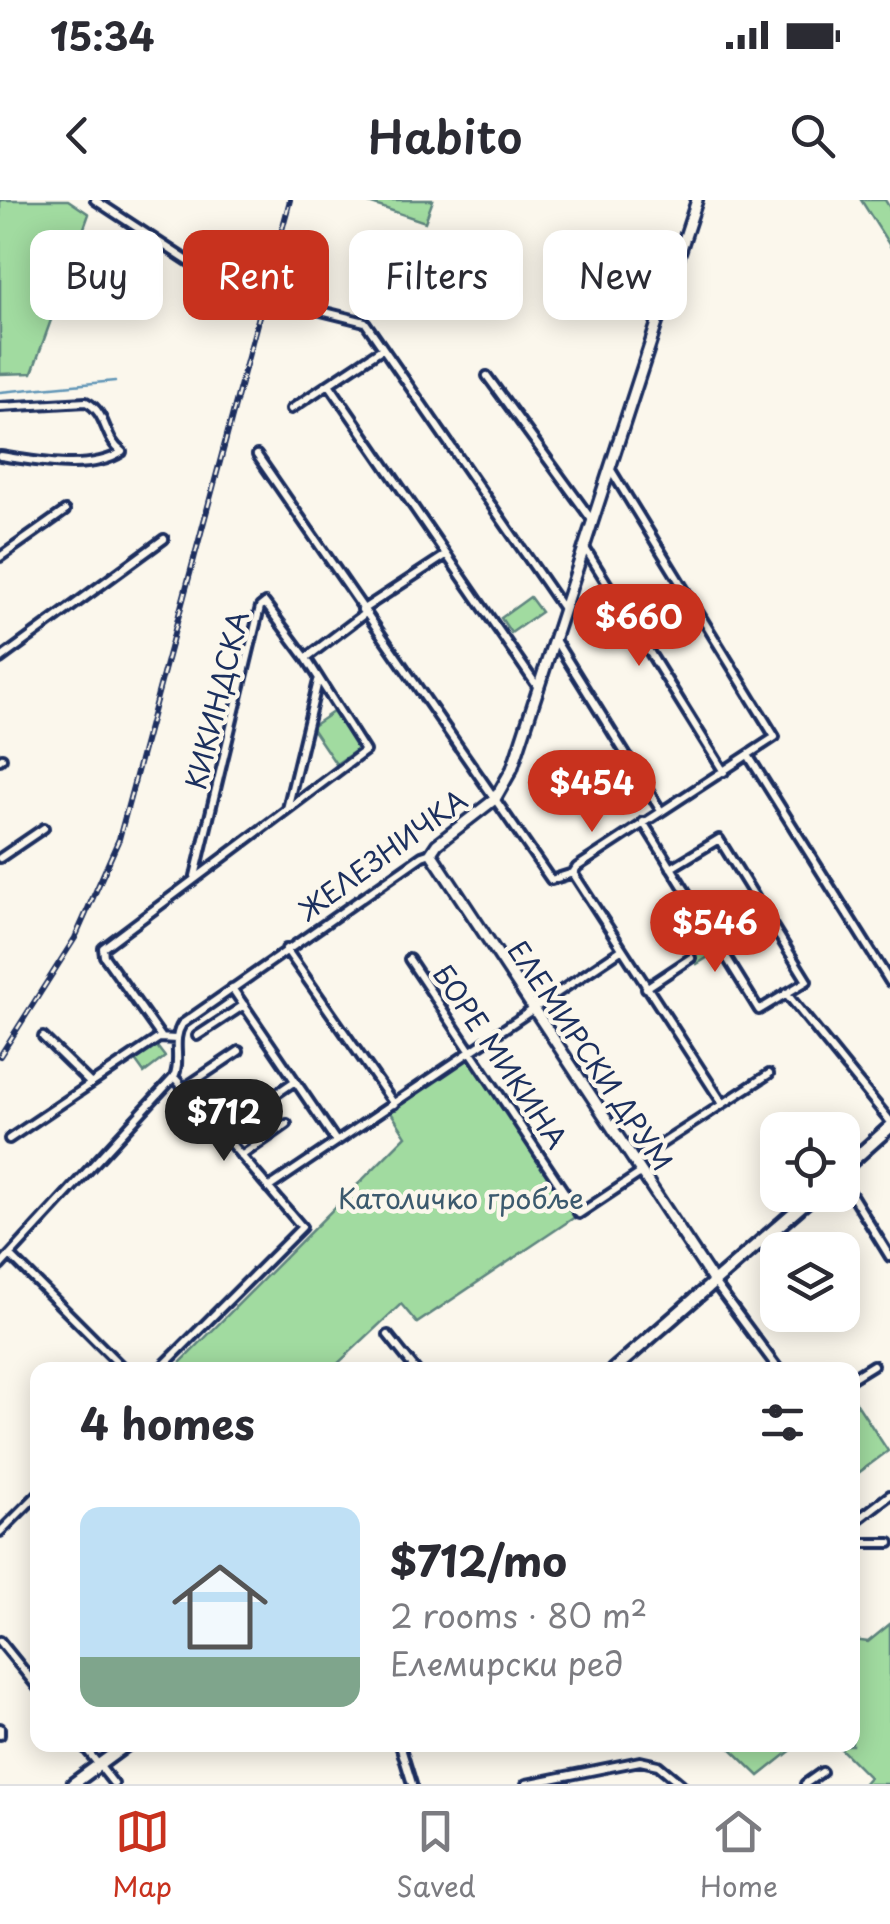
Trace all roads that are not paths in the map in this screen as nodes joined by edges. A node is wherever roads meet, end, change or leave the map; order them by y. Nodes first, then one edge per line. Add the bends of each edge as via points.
1 (95, 200) edge
2 (696, 200) edge
3 (383, 348) junction
4 (487, 376) dead end
5 (329, 384) junction
6 (0, 407) edge
7 (292, 409) dead end
8 (257, 455) dead end
9 (0, 456) edge
10 (610, 470) junction
11 (64, 511) dead end
12 (593, 522) junction
13 (164, 538) dead end
14 (585, 547) junction
15 (446, 554) junction
16 (0, 557) edge
17 (564, 611) junction
18 (363, 612) junction
19 (555, 640) junction
20 (0, 658) edge
21 (306, 658) junction
22 (318, 680) junction
23 (539, 690) junction
24 (748, 755) junction
25 (724, 772) junction
26 (495, 800) junction
27 (287, 810) junction
28 (661, 811) junction
29 (643, 822) junction
30 (44, 828) dead end
31 (431, 853) junction
32 (0, 858) edge
33 (671, 868) junction
34 (573, 873) junction
35 (195, 876) junction
36 (286, 950) junction
37 (621, 950) junction
38 (691, 958) dead end
39 (409, 960) dead end
40 (890, 982) edge
41 (232, 988) junction
42 (646, 988) junction
43 (786, 994) junction
44 (244, 1005) junction
45 (534, 1009) junction
46 (197, 1036) dead end
47 (43, 1037) dead end
48 (162, 1038) junction
49 (176, 1038) junction
50 (239, 1051) dead end
51 (471, 1052) junction
52 (768, 1074) dead end
53 (174, 1076) junction
54 (295, 1080) junction
55 (90, 1082) junction
56 (184, 1088) junction
57 (394, 1104) junction
58 (723, 1104) junction
59 (254, 1109) dead end
60 (287, 1124) dead end
61 (890, 1124) edge
62 (9, 1138) dead end
63 (336, 1141) junction
64 (860, 1153) edge
65 (241, 1156) junction
66 (635, 1162) junction
67 (642, 1172) junction
68 (268, 1188) junction
69 (860, 1209) edge
70 (794, 1212) edge
71 (10, 1255) junction
72 (890, 1258) edge
73 (0, 1266) edge
74 (714, 1282) junction
75 (388, 1335) dead end
76 (117, 1362) edge
77 (168, 1362) edge
78 (410, 1362) edge
79 (622, 1362) edge
80 (773, 1362) edge
81 (873, 1365) dead end
82 (860, 1373) edge
83 (890, 1495) edge
84 (30, 1502) edge
85 (860, 1518) edge
86 (0, 1532) edge
87 (860, 1542) edge
88 (890, 1543) edge
89 (0, 1641) edge
90 (30, 1678) edge
91 (89, 1752) edge
92 (117, 1752) edge
93 (402, 1752) edge
94 (99, 1765) junction
95 (822, 1772) dead end
96 (547, 1782) edge
97 (73, 1784) edge
98 (114, 1784) edge
99 (412, 1784) edge
100 (526, 1784) edge
101 (681, 1784) edge
102 (805, 1784) edge

1 - 3 street via 228,288 365,322
2 - 10 street, ЖЕЛЕЗНИЧКА
3 - 5 street
3 - 17 street
4 - 12 street
5 - 7 street
5 - 15 street
6 - 9 street via 86,402 97,408 122,452 91,462
8 - 18 street
10 - 12 street, ЖЕЛЕЗНИЧКА
10 - 24 street via 774,737
11 - 16 street
12 - 14 street, ЖЕЛЕЗНИЧКА
13 - 20 street
14 - 17 street, ЖЕЛЕЗНИЧКА
14 - 25 street
15 - 18 street
15 - 23 street
17 - 19 street, ЖЕЛЕЗНИЧКА
18 - 21 street
18 - 26 street
19 - 23 street, ЖЕЛЕЗНИЧКА
19 - 28 street
21 - 22 street
21 - 35 street, КИКИНДСКА via 261,604
22 - 27 street
22 - 27 street via 365,752
23 - 26 street, ЖЕЛЕЗНИЧКА
24 - 25 street
24 - 40 street
25 - 28 street
26 - 31 street, ЖЕЛЕЗНИЧКА
26 - 34 street via 548,880
27 - 35 street
28 - 29 street
29 - 33 street
29 - 34 street
30 - 32 street
31 - 36 street, ЖЕЛЕЗНИЧКА
31 - 45 street, ЕЛЕМИРСКИ ДРУМ
33 - 43 street via 758,1010
33 - 43 street via 719,838 806,980
34 - 37 street
35 - 48 street via 102,948
36 - 41 street, ЖЕЛЕЗНИЧКА
36 - 57 street
37 - 42 street
37 - 45 street
38 - 42 street
39 - 51 street, БОРЕ МИКИНА
41 - 44 street
41 - 49 street, ЖЕЛЕЗНИЧКА via 186,1020
42 - 58 street
43 - 61 street
44 - 46 street
44 - 54 street
45 - 51 street
45 - 66 street, ЕЛЕМИРСКИ ДРУМ
47 - 55 street
48 - 49 street
48 - 55 street
49 - 53 street
50 - 56 street
51 - 57 street
51 - 67 street, БОРЕ МИКИНА via 579,1214
52 - 58 street
53 - 56 street
53 - 71 street
54 - 59 street
54 - 63 street
55 - 62 street
56 - 65 street
57 - 63 street
58 - 66 street
60 - 65 street
61 - 64 main road
63 - 68 street
65 - 68 street
66 - 67 street, ЕЛЕМИРСКИ ДРУМ
67 - 74 street, ЕЛЕМИРСКИ ДРУМ
68 - 77 street via 302,1228
69 - 72 street
70 - 74 main road
71 - 73 street
71 - 76 street
74 - 79 main road
74 - 80 street
75 - 78 street
81 - 82 street
83 - 85 street
84 - 86 street
87 - 88 street
89 - 90 street
91 - 94 street
92 - 94 main road
93 - 99 street
94 - 97 main road
94 - 98 street
95 - 102 street
96 - 100 street
96 - 101 street via 640,1761 658,1765

